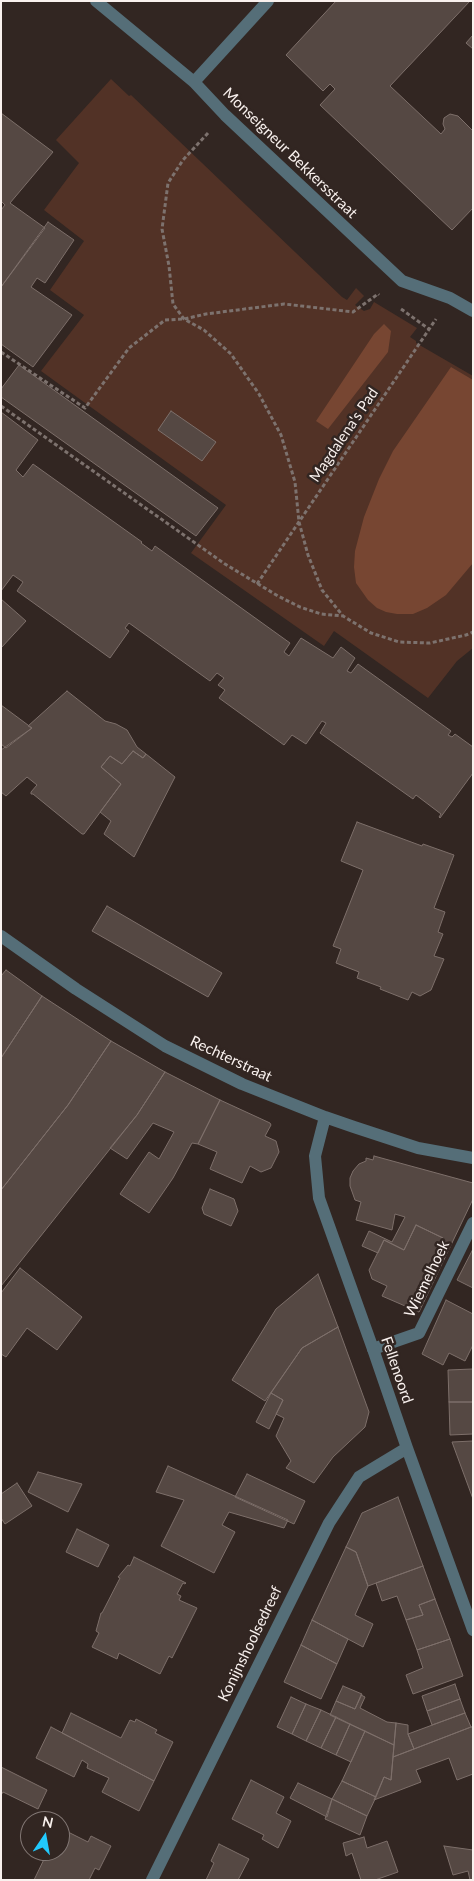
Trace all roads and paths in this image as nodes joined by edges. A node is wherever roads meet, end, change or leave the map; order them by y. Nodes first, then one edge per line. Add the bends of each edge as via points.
1 (96, 1) edge
2 (268, 1) edge
3 (194, 82) junction
4 (225, 115) junction
5 (450, 298) junction
6 (385, 299) dead end
7 (400, 309) dead end
8 (473, 311) edge
9 (184, 319) junction
10 (429, 328) junction
11 (1, 352) edge
12 (1, 406) edge
13 (299, 522) junction
14 (258, 584) junction
15 (343, 616) junction
16 (473, 632) edge
17 (1, 936) edge
18 (324, 1117) junction
19 (473, 1158) edge
20 (473, 1223) edge
21 (373, 1349) junction
22 (407, 1448) junction
23 (473, 1630) edge
24 (152, 1880) edge

1 - 3 street, Monseigneur Bekkersstraat
2 - 3 street
3 - 4 street, Monseigneur Bekkersstraat
4 - 5 street, Monseigneur Bekkersstraat via 402,282
4 - 9 path via 182,160 168,183 162,229 173,304
5 - 8 street, Monseigneur Bekkersstraat
5 - 10 path, Magdalena's Pad
6 - 9 path via 378,294 353,312 284,304
7 - 10 path
9 - 11 path via 165,320 130,348 85,408
9 - 13 path via 204,330 231,354 259,394 281,435 295,482
10 - 13 path, Magdalena's Pad
12 - 14 path
13 - 14 path, Magdalena's Pad
13 - 15 path via 322,590
14 - 15 path via 300,607 321,614
15 - 16 path via 371,633 399,642 430,643
17 - 18 street, Rechterstraat via 165,1046 242,1084
18 - 19 street, Rechterstraat via 418,1148
18 - 21 street, Fellenoord via 315,1156 319,1198
20 - 21 street, Wiemelhoek via 419,1333
21 - 22 street, Fellenoord
22 - 23 street, Fellenoord
22 - 24 street, Konijnshoolsedreef via 359,1477 329,1523

